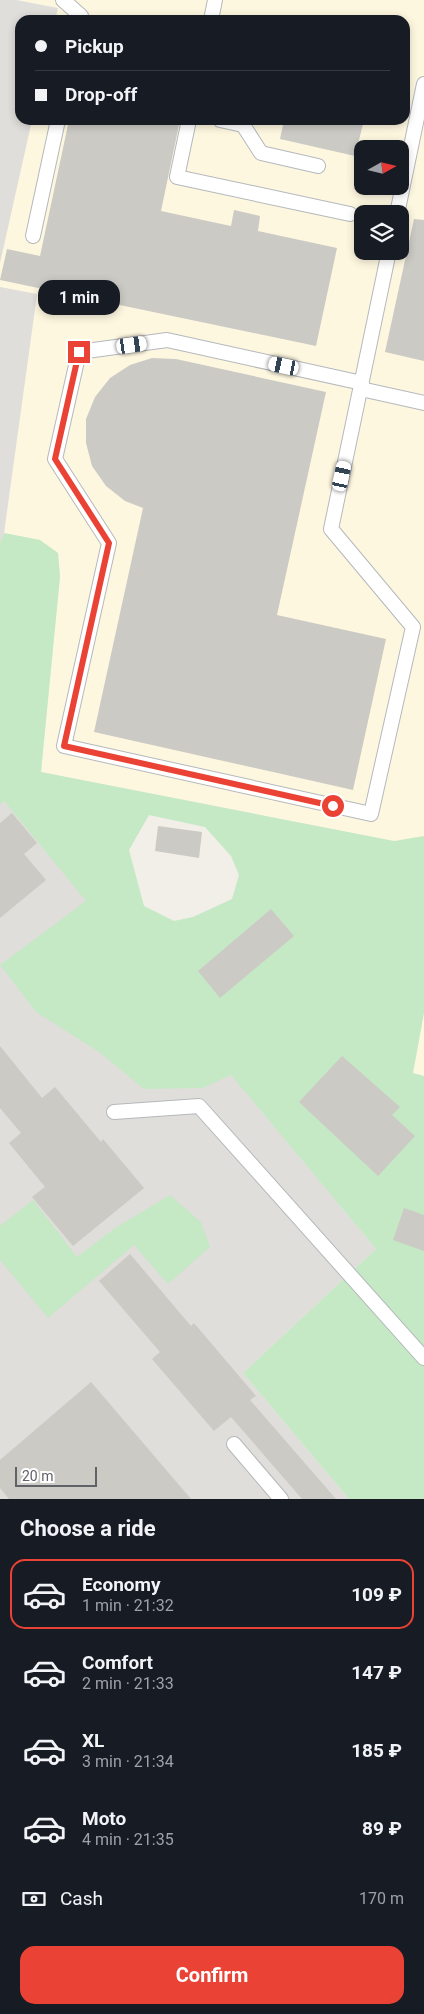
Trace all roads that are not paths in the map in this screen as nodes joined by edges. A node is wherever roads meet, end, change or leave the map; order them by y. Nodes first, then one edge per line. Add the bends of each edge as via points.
1 (63, 0) edge
2 (215, 0) edge
3 (80, 15) edge
4 (212, 15) edge
5 (424, 84) edge
6 (57, 125) edge
7 (188, 125) edge
8 (242, 125) edge
9 (318, 166) dead end
10 (399, 205) edge
11 (350, 214) dead end
12 (33, 236) dead end
13 (387, 260) edge
14 (361, 386) junction
15 (424, 403) edge
16 (114, 1112) dead end
17 (424, 1358) edge
18 (234, 1444) dead end
19 (281, 1499) edge

1 - 3 lane
2 - 4 lane
5 - 10 lane
6 - 12 lane
7 - 11 lane via 177,177
8 - 9 lane via 261,153
13 - 14 lane
14 - 14 lane via 332,529 413,627 371,814 64,746 109,543 55,459 79,352 167,340
14 - 15 lane
16 - 17 lane via 199,1106
18 - 19 lane

